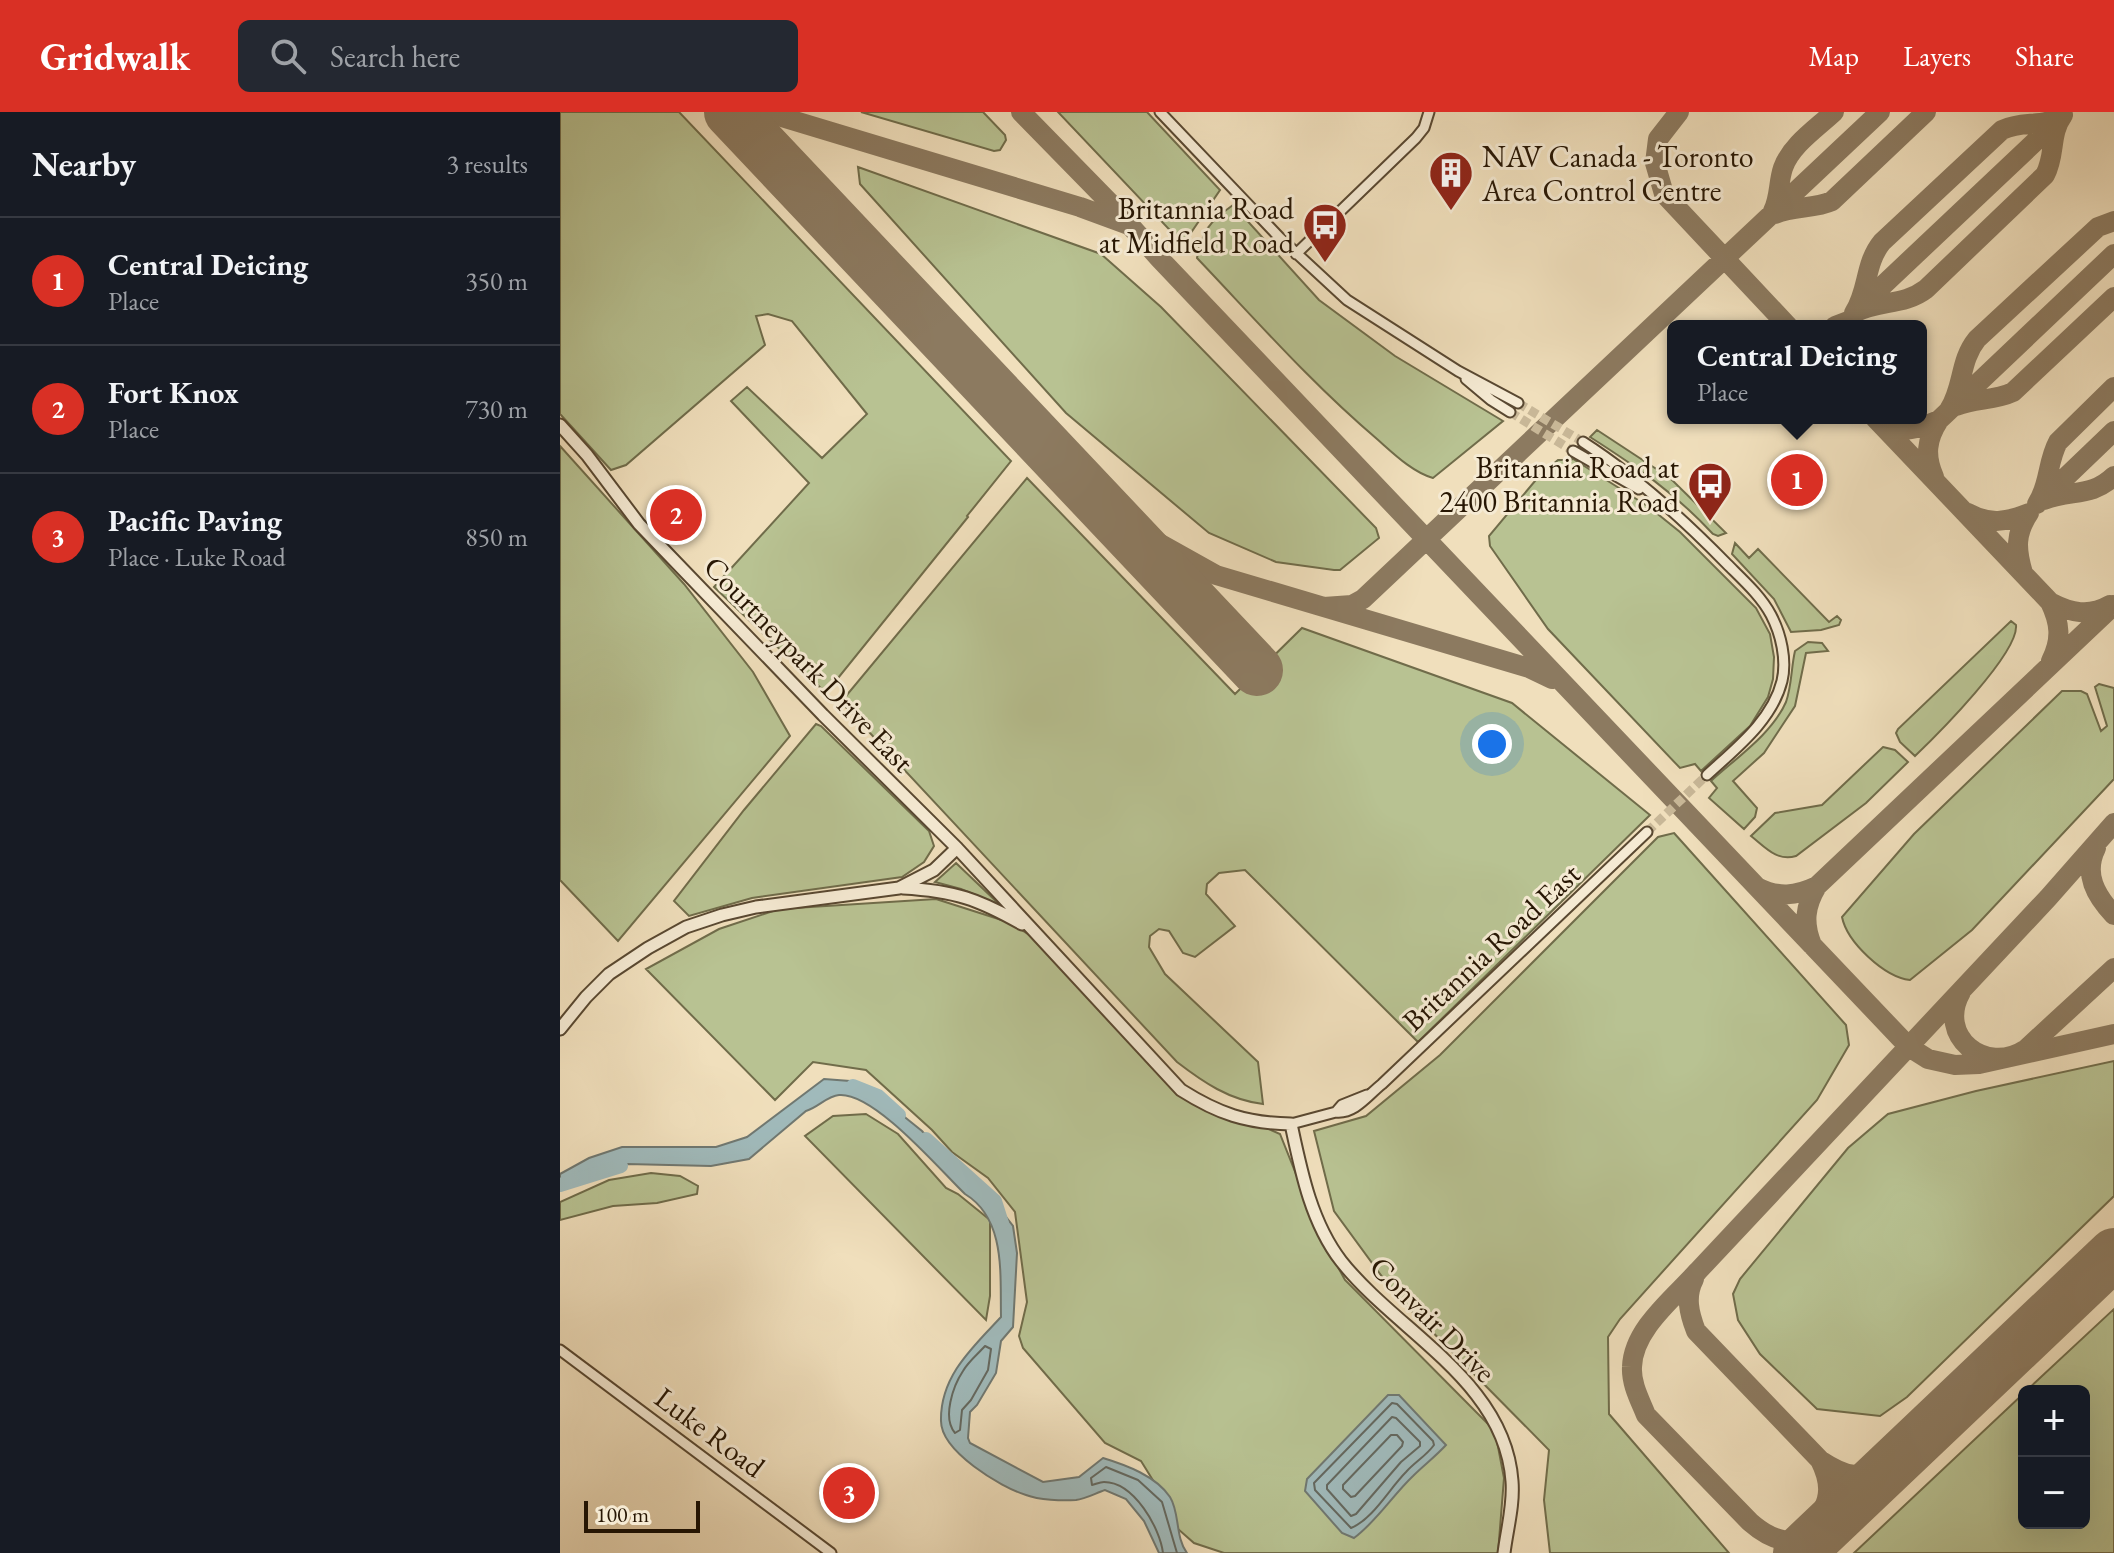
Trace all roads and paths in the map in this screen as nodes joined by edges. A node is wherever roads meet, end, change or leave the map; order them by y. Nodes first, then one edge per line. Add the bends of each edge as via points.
1 (1160, 112) edge
2 (1429, 112) edge
3 (1296, 254) junction
4 (1458, 371) junction
5 (1518, 403) tunnel mouth
6 (1510, 412) tunnel mouth
7 (560, 425) edge
8 (1583, 442) tunnel mouth
9 (1573, 451) tunnel mouth
10 (1652, 496) junction
11 (1707, 775) tunnel mouth
12 (1647, 832) tunnel mouth
13 (957, 848) junction
14 (899, 888) junction
15 (1032, 930) junction
16 (560, 1029) edge
17 (1291, 1124) junction
18 (560, 1350) edge
19 (824, 1551) edge
20 (1504, 1553) edge

1 - 3 street
2 - 3 street via 1416,138
3 - 4 street via 1347,300
4 - 5 street
4 - 6 street
7 - 13 street, Courtneypark Drive East via 639,524
8 - 10 street
9 - 10 street
10 - 11 street via 1680,516 1753,590 1779,633 1782,681 1770,709
12 - 17 street, Britannia Road East via 1382,1084 1336,1112
13 - 14 street via 934,870
13 - 15 street, Courtneypark Drive East
14 - 15 street via 959,894
14 - 16 street via 756,907 686,927 609,974
15 - 17 street, Britannia Road East via 1181,1090 1233,1117
17 - 20 street, Convair Drive via 1310,1198 1340,1260 1468,1384 1497,1423 1505,1440 1513,1496
18 - 19 street, Luke Road

